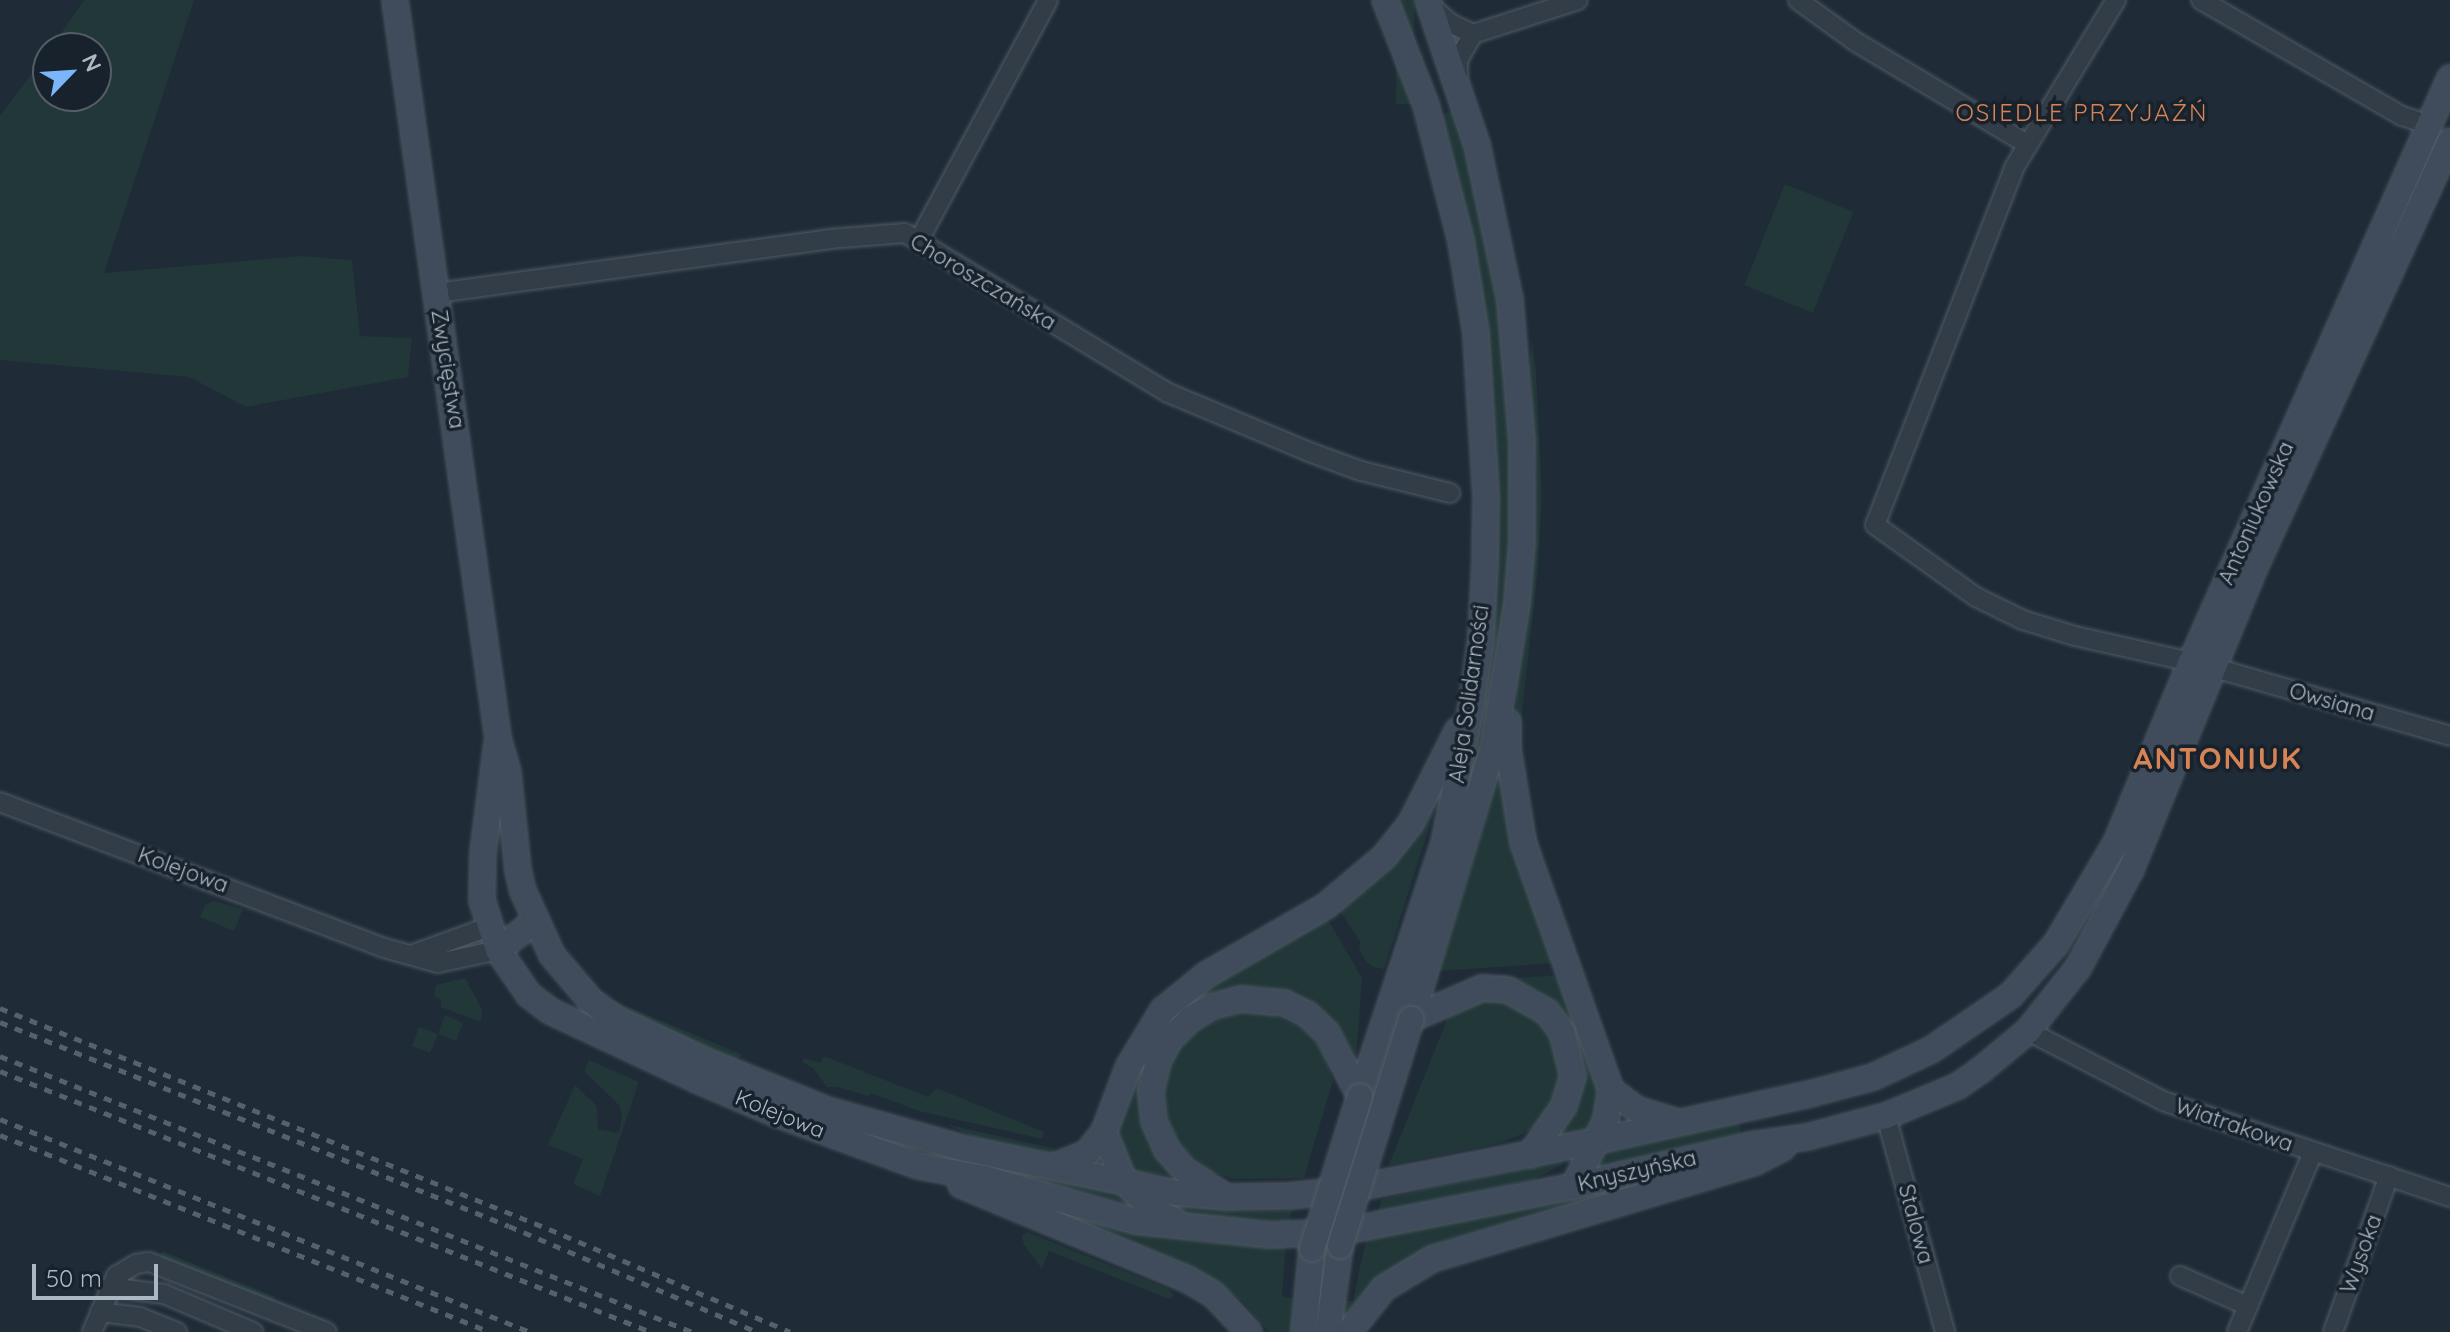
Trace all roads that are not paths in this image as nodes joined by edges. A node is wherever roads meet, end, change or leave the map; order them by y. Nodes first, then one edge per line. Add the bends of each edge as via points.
1 (395, 0) edge
2 (1048, 0) edge
3 (1385, 0) edge
4 (1578, 0) edge
5 (1798, 0) edge
6 (2116, 0) edge
7 (2201, 0) edge
8 (1428, 1) edge
9 (1473, 34) junction
10 (2450, 78) edge
11 (1458, 84) junction
12 (2439, 128) edge
13 (2450, 142) edge
14 (2027, 144) junction
15 (919, 240) junction
16 (437, 293) junction
17 (1450, 493) dead end
18 (2191, 662) junction
19 (2215, 668) junction
20 (1507, 672) junction
21 (1472, 702) junction
22 (2450, 736) edge
23 (498, 738) junction
24 (0, 802) edge
25 (483, 853) junction
26 (516, 856) junction
27 (2085, 899) junction
28 (2107, 915) junction
29 (535, 921) junction
30 (488, 927) junction
31 (2056, 944) joint
32 (498, 950) junction
33 (411, 955) junction
34 (574, 983) junction
35 (2052, 1003) joint
36 (550, 1011) junction
37 (1411, 1019) junction
38 (2028, 1031) junction
39 (1611, 1090) junction
40 (1360, 1096) junction
41 (1886, 1116) junction
42 (1681, 1123) junction
43 (1104, 1132) junction
44 (1807, 1137) junction
45 (1596, 1141) junction
46 (2313, 1152) junction
47 (1530, 1155) junction
48 (919, 1166) junction
49 (1053, 1167) junction
50 (2389, 1176) junction
51 (1124, 1181) junction
52 (1574, 1186) junction
53 (1227, 1197) junction
54 (2450, 1197) edge
55 (1185, 1226) junction
56 (2180, 1276) dead end
57 (109, 1287) junction
58 (2248, 1306) junction
59 (100, 1312) junction
60 (295, 1326) edge
61 (92, 1332) edge
62 (177, 1332) edge
63 (253, 1332) edge
64 (327, 1332) edge
65 (1249, 1332) edge
66 (1304, 1332) edge
67 (1328, 1332) edge
68 (1349, 1332) edge
69 (1945, 1332) edge
70 (2237, 1332) edge
71 (2333, 1332) edge

1 - 16 main road, Zwycięstwa
2 - 15 street
3 - 21 main road, Aleja Solidarności via 1426,105 1461,241 1476,333 1485,563
4 - 9 street
5 - 14 street via 1856,42
6 - 14 street
7 - 12 street via 2402,116
8 - 9 street via 1450,23
8 - 11 main road, Aleja Solidarności
9 - 11 street via 1458,60
10 - 12 main road, Antoniukowska
11 - 20 main road, Aleja Solidarności via 1494,216 1510,300 1522,441 1521,557
12 - 18 main road, Antoniukowska
13 - 19 main road, Antoniukowska via 2255,567
14 - 18 street via 1875,525 1976,597 2023,620
15 - 16 street, Choroszczańska via 888,232
15 - 17 street, Choroszczańska via 1166,392 1325,458
16 - 23 main road, Zwycięstwa
18 - 19 main road
18 - 27 main road, Antoniukowska via 2116,843
19 - 22 street, Owsiana
19 - 28 main road, Antoniukowska
20 - 37 main road, Aleja Solidarności via 1476,813
20 - 39 main road via 1508,749 1523,842
21 - 40 main road, Aleja Solidarności via 1454,800 1428,894
21 - 43 main road via 1411,823 1384,857 1326,906 1206,975 1163,1010 1129,1066
23 - 25 main road, Zwycięstwa
23 - 26 main road, Zwycięstwa via 508,774
24 - 33 street, Kolejowa
25 - 26 main road via 500,859
25 - 30 main road, Zwycięstwa via 482,900
26 - 29 main road, Zwycięstwa
27 - 28 main road via 2102,900
27 - 31 main road, Antoniukowska
28 - 35 main road, Antoniukowska
29 - 30 main road
29 - 32 main road
29 - 34 main road, Kolejowa
30 - 32 main road, Zwycięstwa
30 - 33 street
31 - 42 main road, Knyszyńska via 2011,995 1931,1050 1873,1077
32 - 33 street, Kolejowa via 438,963
32 - 36 main road, Kolejowa via 529,995
34 - 36 main road via 558,994
34 - 49 main road, Kolejowa via 614,1018 641,1032 827,1110
35 - 38 main road, Knyszyńska
36 - 48 main road, Kolejowa via 774,1113
37 - 47 main road via 1482,988 1527,997 1547,1012 1571,1056 1570,1092
37 - 67 main road, Aleja Solidarności, bridge via 1340,1246
38 - 41 main road, Knyszyńska via 1958,1086
38 - 46 street, Wiatrakowa via 2163,1101
39 - 42 main road via 1638,1110
39 - 45 main road
40 - 53 main road via 1327,1033 1307,1014 1267,999 1240,999 1192,1018 1171,1038 1158,1061 1151,1091 1154,1121 1167,1150 1185,1170
40 - 66 main road, Aleja Solidarności, bridge via 1312,1249
41 - 44 main road, Knyszyńska
41 - 69 street, Stalowa
42 - 45 main road, Knyszyńska
43 - 49 main road via 1087,1153
43 - 51 main road
44 - 52 main road, Knyszyńska
44 - 68 main road via 1755,1162 1432,1259 1384,1288
45 - 47 main road, Knyszyńska
45 - 52 main road
46 - 50 street, Wiatrakowa
46 - 58 street
47 - 53 main road, Knyszyńska via 1346,1190
48 - 55 main road, Kolejowa via 984,1178 1135,1221
48 - 65 main road via 1187,1279 1213,1294
49 - 51 main road, Kolejowa
50 - 54 street, Wiatrakowa
50 - 71 street, Wysoka
51 - 53 main road, Kolejowa
51 - 55 main road via 1152,1210
52 - 55 main road, Knyszyńska via 1340,1232 1270,1235
56 - 58 street
57 - 59 street
57 - 60 street via 126,1269 149,1262
57 - 63 street via 164,1294
58 - 70 street
59 - 61 street
59 - 62 street via 140,1317
60 - 64 street

